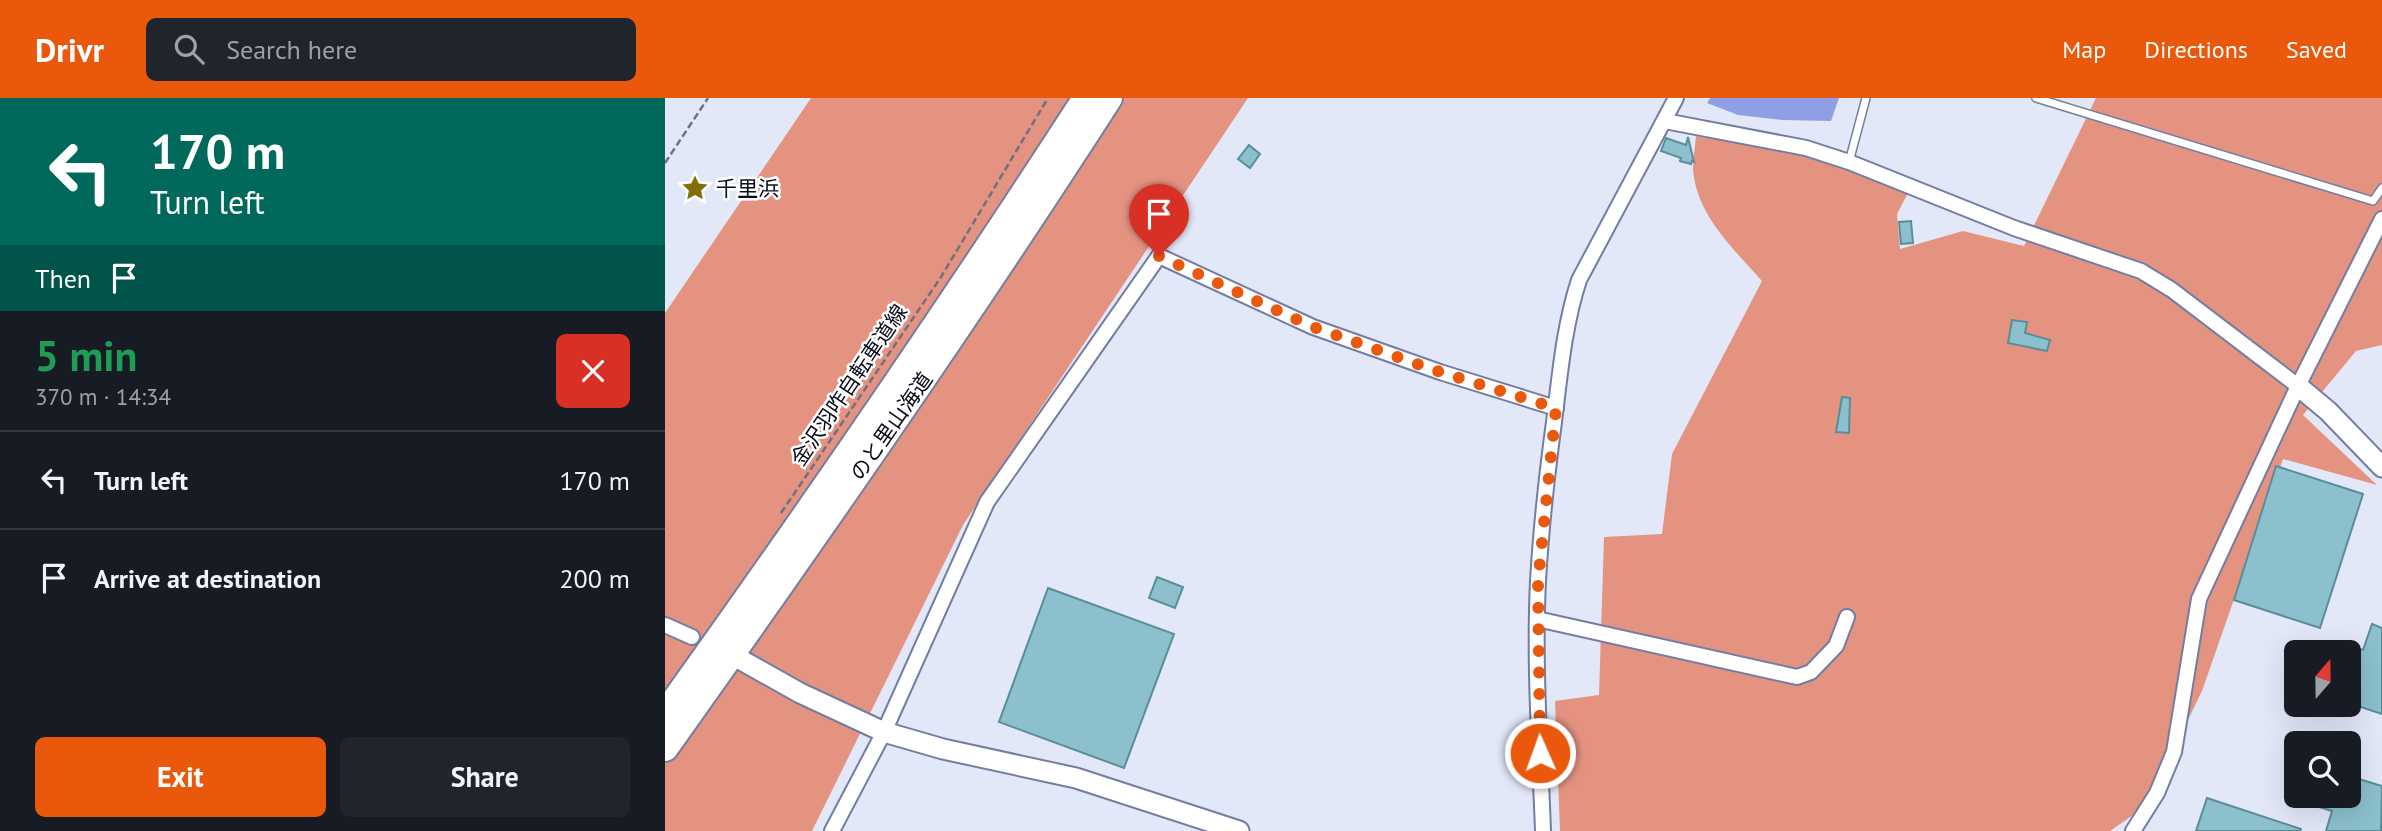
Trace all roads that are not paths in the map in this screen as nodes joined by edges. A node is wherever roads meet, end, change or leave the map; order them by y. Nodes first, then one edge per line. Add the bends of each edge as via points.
1 (1086, 98) edge
2 (1109, 98) edge
3 (1676, 98) edge
4 (1866, 98) edge
5 (2036, 98) edge
6 (1665, 121) junction
7 (1849, 162) junction
8 (2381, 192) edge
9 (2382, 219) edge
10 (2298, 386) junction
11 (1556, 408) junction
12 (2382, 467) edge
13 (1847, 617) dead end
14 (1537, 619) junction
15 (665, 625) edge
16 (692, 637) dead end
17 (743, 662) dead end
18 (665, 713) edge
19 (884, 732) junction
20 (665, 748) edge
21 (832, 831) edge
22 (1240, 831) edge
23 (1543, 831) edge
24 (2133, 831) edge

1 - 18 highway, のと里山海道 via 760,581
2 - 20 highway, のと里山海道 via 963,322
3 - 6 street
4 - 7 lane
5 - 8 lane via 2373,201
6 - 7 street via 1806,148
6 - 11 street via 1579,280 1565,331
7 - 10 street via 2014,228 2141,271
9 - 10 street
10 - 12 street
10 - 24 street via 2199,599 2175,752
11 - 14 street
11 - 19 street via 1313,327 1159,256 987,502
13 - 14 street via 1836,646 1811,672 1797,677
14 - 23 street
15 - 16 street
17 - 19 street
19 - 21 street
19 - 22 street via 1076,778

